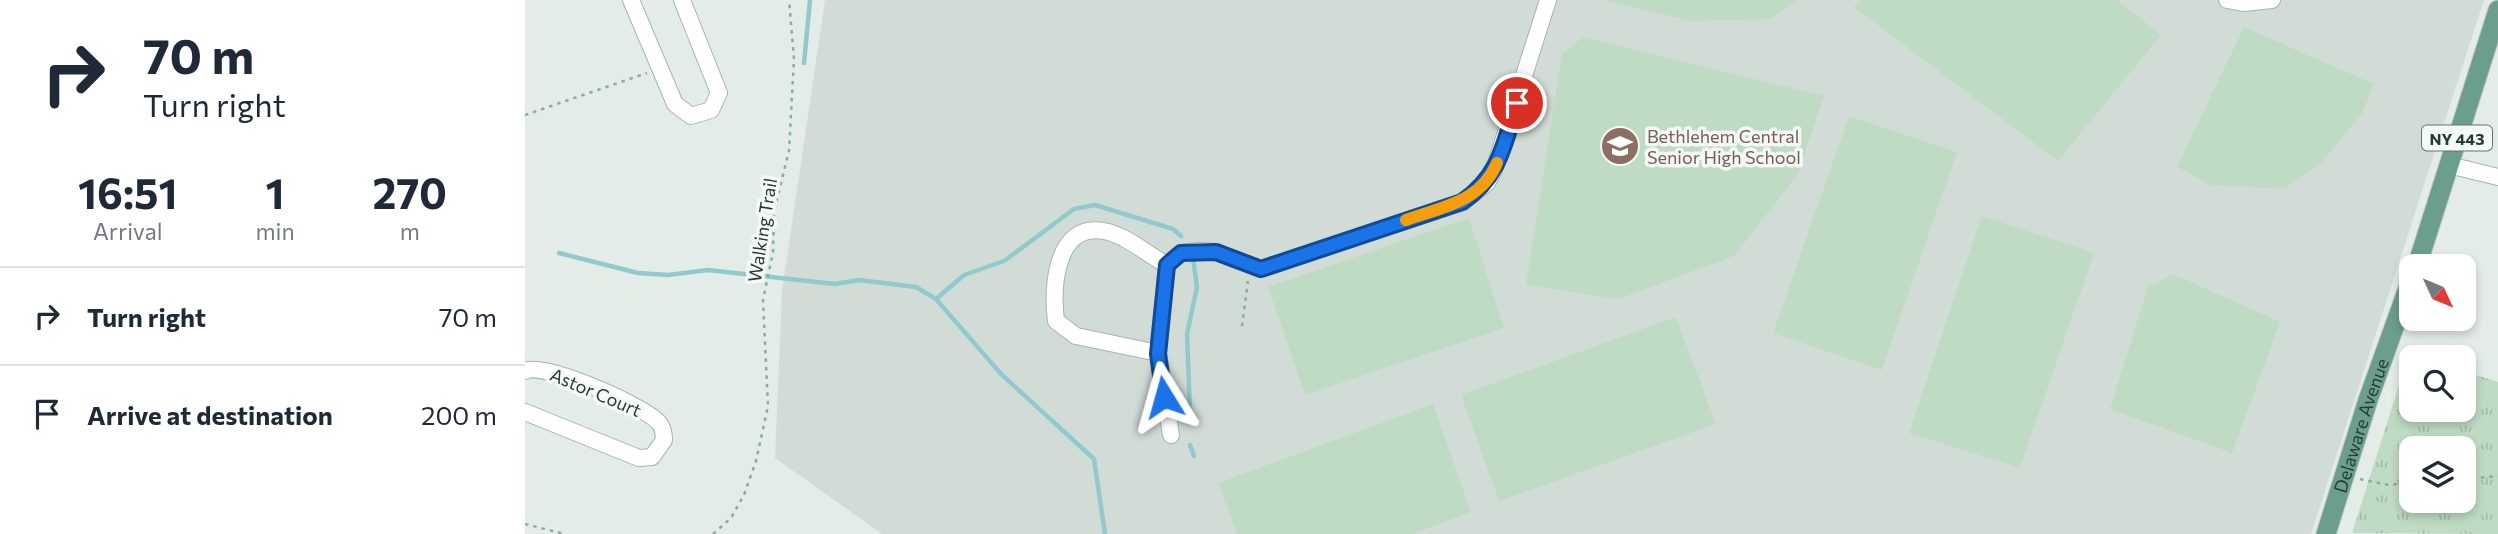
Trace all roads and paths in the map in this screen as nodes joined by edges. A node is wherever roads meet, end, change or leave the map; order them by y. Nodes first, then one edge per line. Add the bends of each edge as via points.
1 (631, 0) edge
2 (682, 0) edge
3 (789, 0) edge
4 (1548, 0) edge
5 (2227, 0) edge
6 (2272, 0) edge
7 (2498, 10) edge
8 (659, 68) junction
9 (525, 115) edge
10 (2449, 165) junction
11 (2498, 177) edge
12 (2421, 254) edge
13 (1167, 265) junction
14 (1255, 267) junction
15 (2399, 315) edge
16 (1242, 326) dead end
17 (1158, 354) junction
18 (525, 371) edge
19 (525, 412) edge
20 (1171, 435) dead end
21 (2345, 475) junction
22 (2498, 476) edge
23 (2476, 478) edge
24 (2399, 483) edge
25 (525, 524) edge
26 (565, 534) edge
27 (713, 534) edge
28 (2326, 534) edge

1 - 8 street
2 - 8 street via 714,77 717,100 704,113 691,116 675,104
3 - 27 path, Walking Trail via 794,59 789,151 774,211 763,300 768,406 744,495 731,518
4 - 14 street via 1501,154 1487,183 1462,202 1280,264
5 - 6 street
7 - 10 main road, NY 443
8 - 9 path
10 - 11 street
10 - 12 main road, NY 443
13 - 14 street via 1181,253 1200,251 1216,252
13 - 17 street
13 - 17 street via 1104,231 1082,232 1066,246 1053,298 1056,321 1076,336
14 - 16 path via 1245,286
15 - 21 main road, Delaware Avenue
17 - 20 street
18 - 19 street, Astor Court via 533,367 556,372 644,411 659,423 664,440 652,457 639,458
21 - 24 path via 2379,484
21 - 28 main road, Delaware Avenue
22 - 23 path
25 - 26 path

